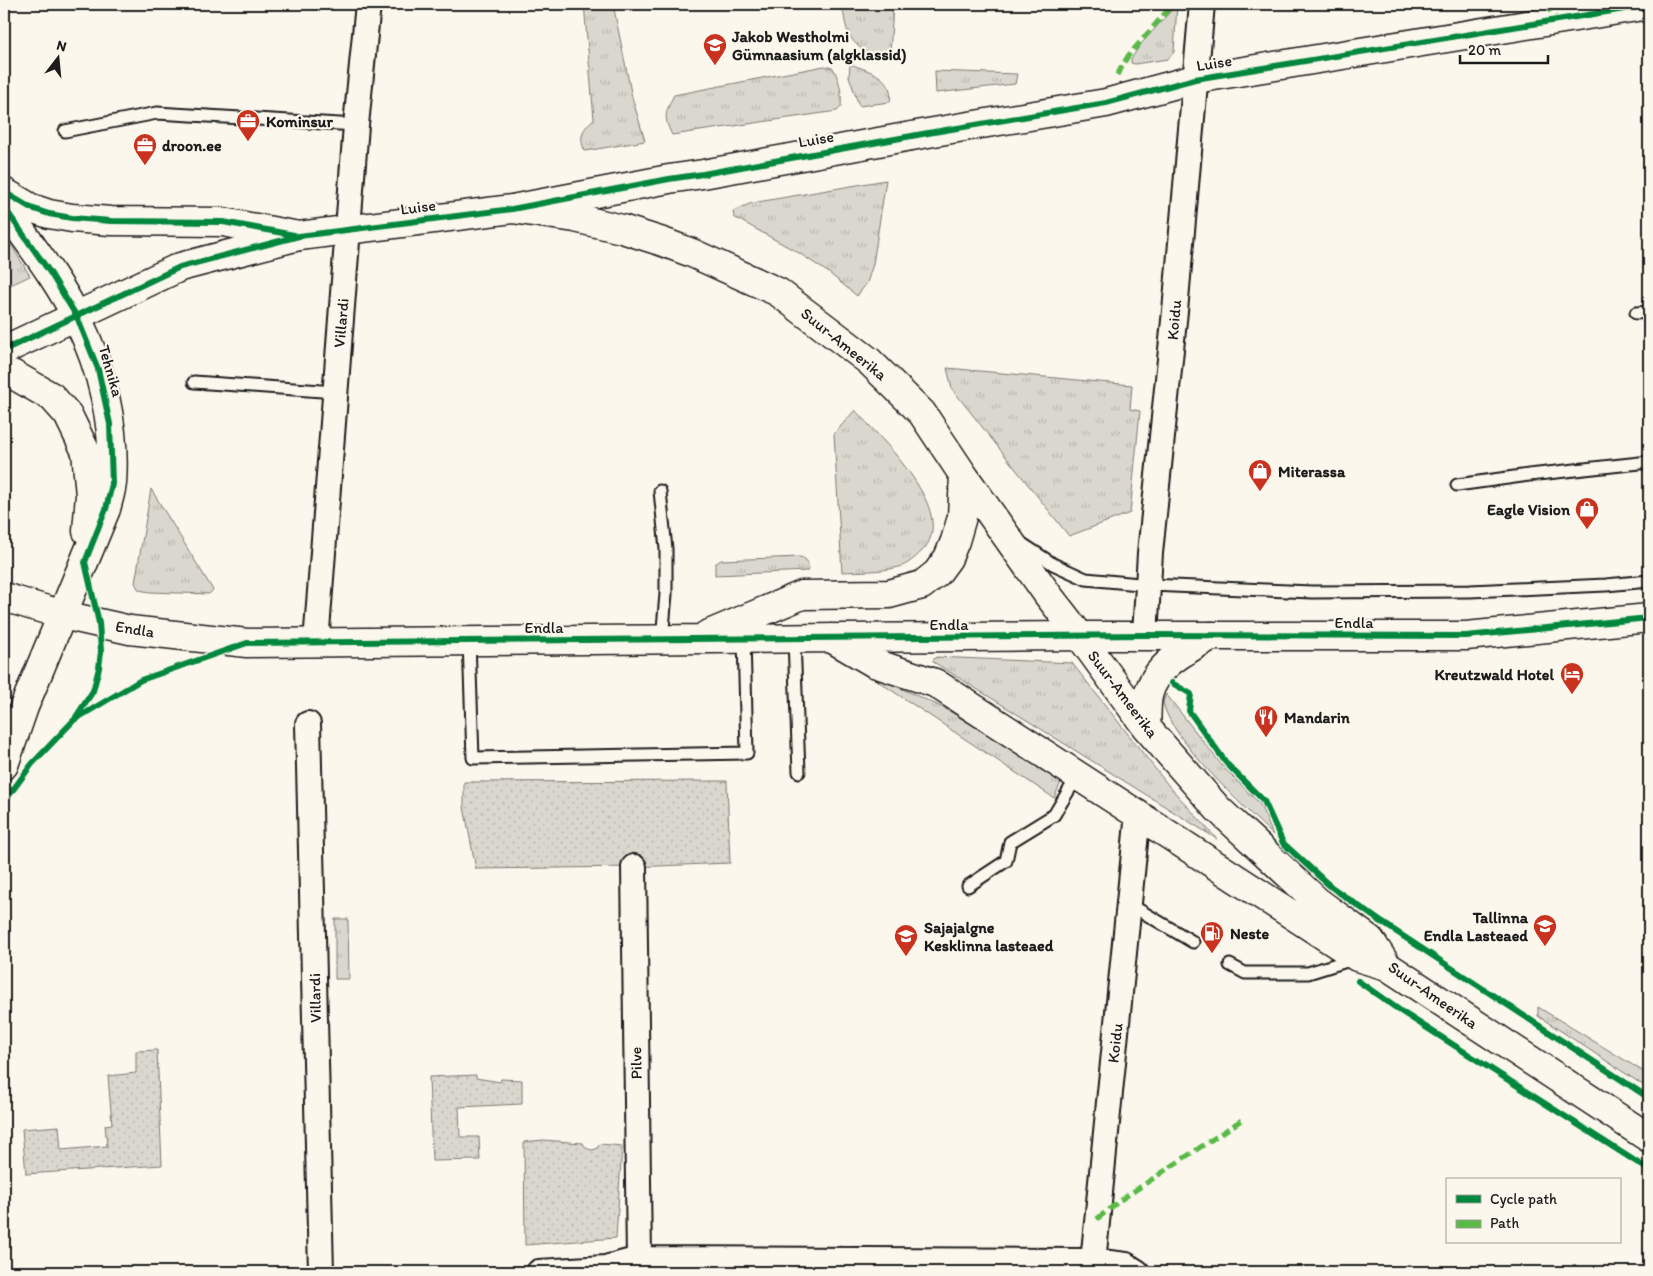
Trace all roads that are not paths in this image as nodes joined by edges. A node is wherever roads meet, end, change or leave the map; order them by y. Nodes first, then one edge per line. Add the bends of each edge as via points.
1 (368, 4) edge
2 (1202, 4) edge
3 (1649, 5) edge
4 (1195, 79) junction
5 (356, 125) junction
6 (65, 131) dead end
7 (4, 192) edge
8 (4, 207) edge
9 (512, 209) junction
10 (348, 230) junction
11 (299, 236) junction
12 (1649, 312) edge
13 (1636, 313) dead end
14 (76, 317) junction
15 (4, 350) edge
16 (4, 372) edge
17 (194, 382) dead end
18 (336, 392) junction
19 (1649, 462) edge
20 (964, 476) junction
21 (1457, 485) dead end
22 (660, 491) dead end
23 (1003, 531) junction
24 (85, 562) junction
25 (1649, 581) edge
26 (1150, 584) junction
27 (4, 597) edge
28 (63, 615) junction
29 (1649, 618) edge
30 (1145, 635) junction
31 (1080, 636) junction
32 (1211, 636) junction
33 (831, 638) junction
34 (744, 639) junction
35 (794, 639) junction
36 (662, 640) junction
37 (695, 640) junction
38 (469, 641) junction
39 (316, 642) junction
40 (308, 724) dead end
41 (1146, 728) junction
42 (4, 765) edge
43 (799, 772) dead end
44 (1078, 775) junction
45 (1138, 813) junction
46 (634, 867) dead end
47 (968, 886) dead end
48 (1129, 904) junction
49 (1194, 942) dead end
50 (1358, 957) junction
51 (1230, 965) dead end
52 (1387, 966) junction
53 (1649, 1138) edge
54 (638, 1259) junction
55 (1093, 1267) edge
56 (605, 1270) edge
57 (321, 1272) edge
58 (539, 1272) edge
59 (1137, 1272) edge

1 - 5 street, Villardi
2 - 4 street, Koidu
3 - 4 main road, Luise
4 - 9 main road, Luise via 1106,102
4 - 26 street, Koidu via 1150,553
5 - 6 lane via 157,113
5 - 10 street, Villardi
7 - 11 main road via 31,208 72,218 224,222
8 - 14 main road, Tehnika via 51,274
9 - 10 main road, Luise
9 - 20 main road, Suur-Ameerika via 575,218 639,234 692,253 778,292 869,360 922,413
10 - 11 main road, Luise
10 - 18 street, Villardi
11 - 14 main road, Luise via 180,267
12 - 13 lane
14 - 15 main road, Luise
14 - 24 main road, Tehnika via 102,383 112,452 112,484 106,509
16 - 24 main road via 52,397 68,415 86,452 90,494
17 - 18 lane
18 - 39 street, Villardi
19 - 21 lane
20 - 23 main road, Suur-Ameerika
20 - 37 main road via 962,517 955,541 937,573 922,585 889,594 802,595
22 - 36 lane via 666,549
23 - 26 lane, Endla via 1053,564 1086,579
23 - 31 main road, Suur-Ameerika
24 - 28 main road, Tehnika
25 - 26 lane, Endla via 1470,591 1312,592
26 - 30 street, Koidu
27 - 28 main road, Endla
28 - 39 main road, Endla via 130,630 247,643
28 - 42 main road, Tehnika via 24,707
29 - 32 main road, Endla via 1466,636
30 - 31 main road, Endla
30 - 32 main road, Endla
31 - 33 main road, Endla
31 - 41 main road, Suur-Ameerika
32 - 41 main road via 1173,658 1157,676 1148,696
33 - 35 main road, Endla
33 - 44 main road via 874,663 935,683
34 - 35 main road, Endla
34 - 37 main road, Endla
34 - 38 lane via 747,753 473,758
35 - 43 lane
36 - 37 main road, Endla
36 - 38 main road, Endla
38 - 39 main road, Endla
40 - 57 street, Villardi
41 - 52 main road, Suur-Ameerika via 1218,809 1317,901 1370,940
44 - 45 main road
44 - 47 lane via 1054,815 1010,842 1006,860
45 - 48 street, Koidu
45 - 50 main road
46 - 54 street, Pilve
48 - 49 lane
48 - 55 street, Koidu
50 - 51 lane via 1308,972 1245,973
50 - 52 main road
52 - 53 main road, Suur-Ameerika
54 - 55 street
54 - 56 street
55 - 59 street via 1126,1264
56 - 58 street

